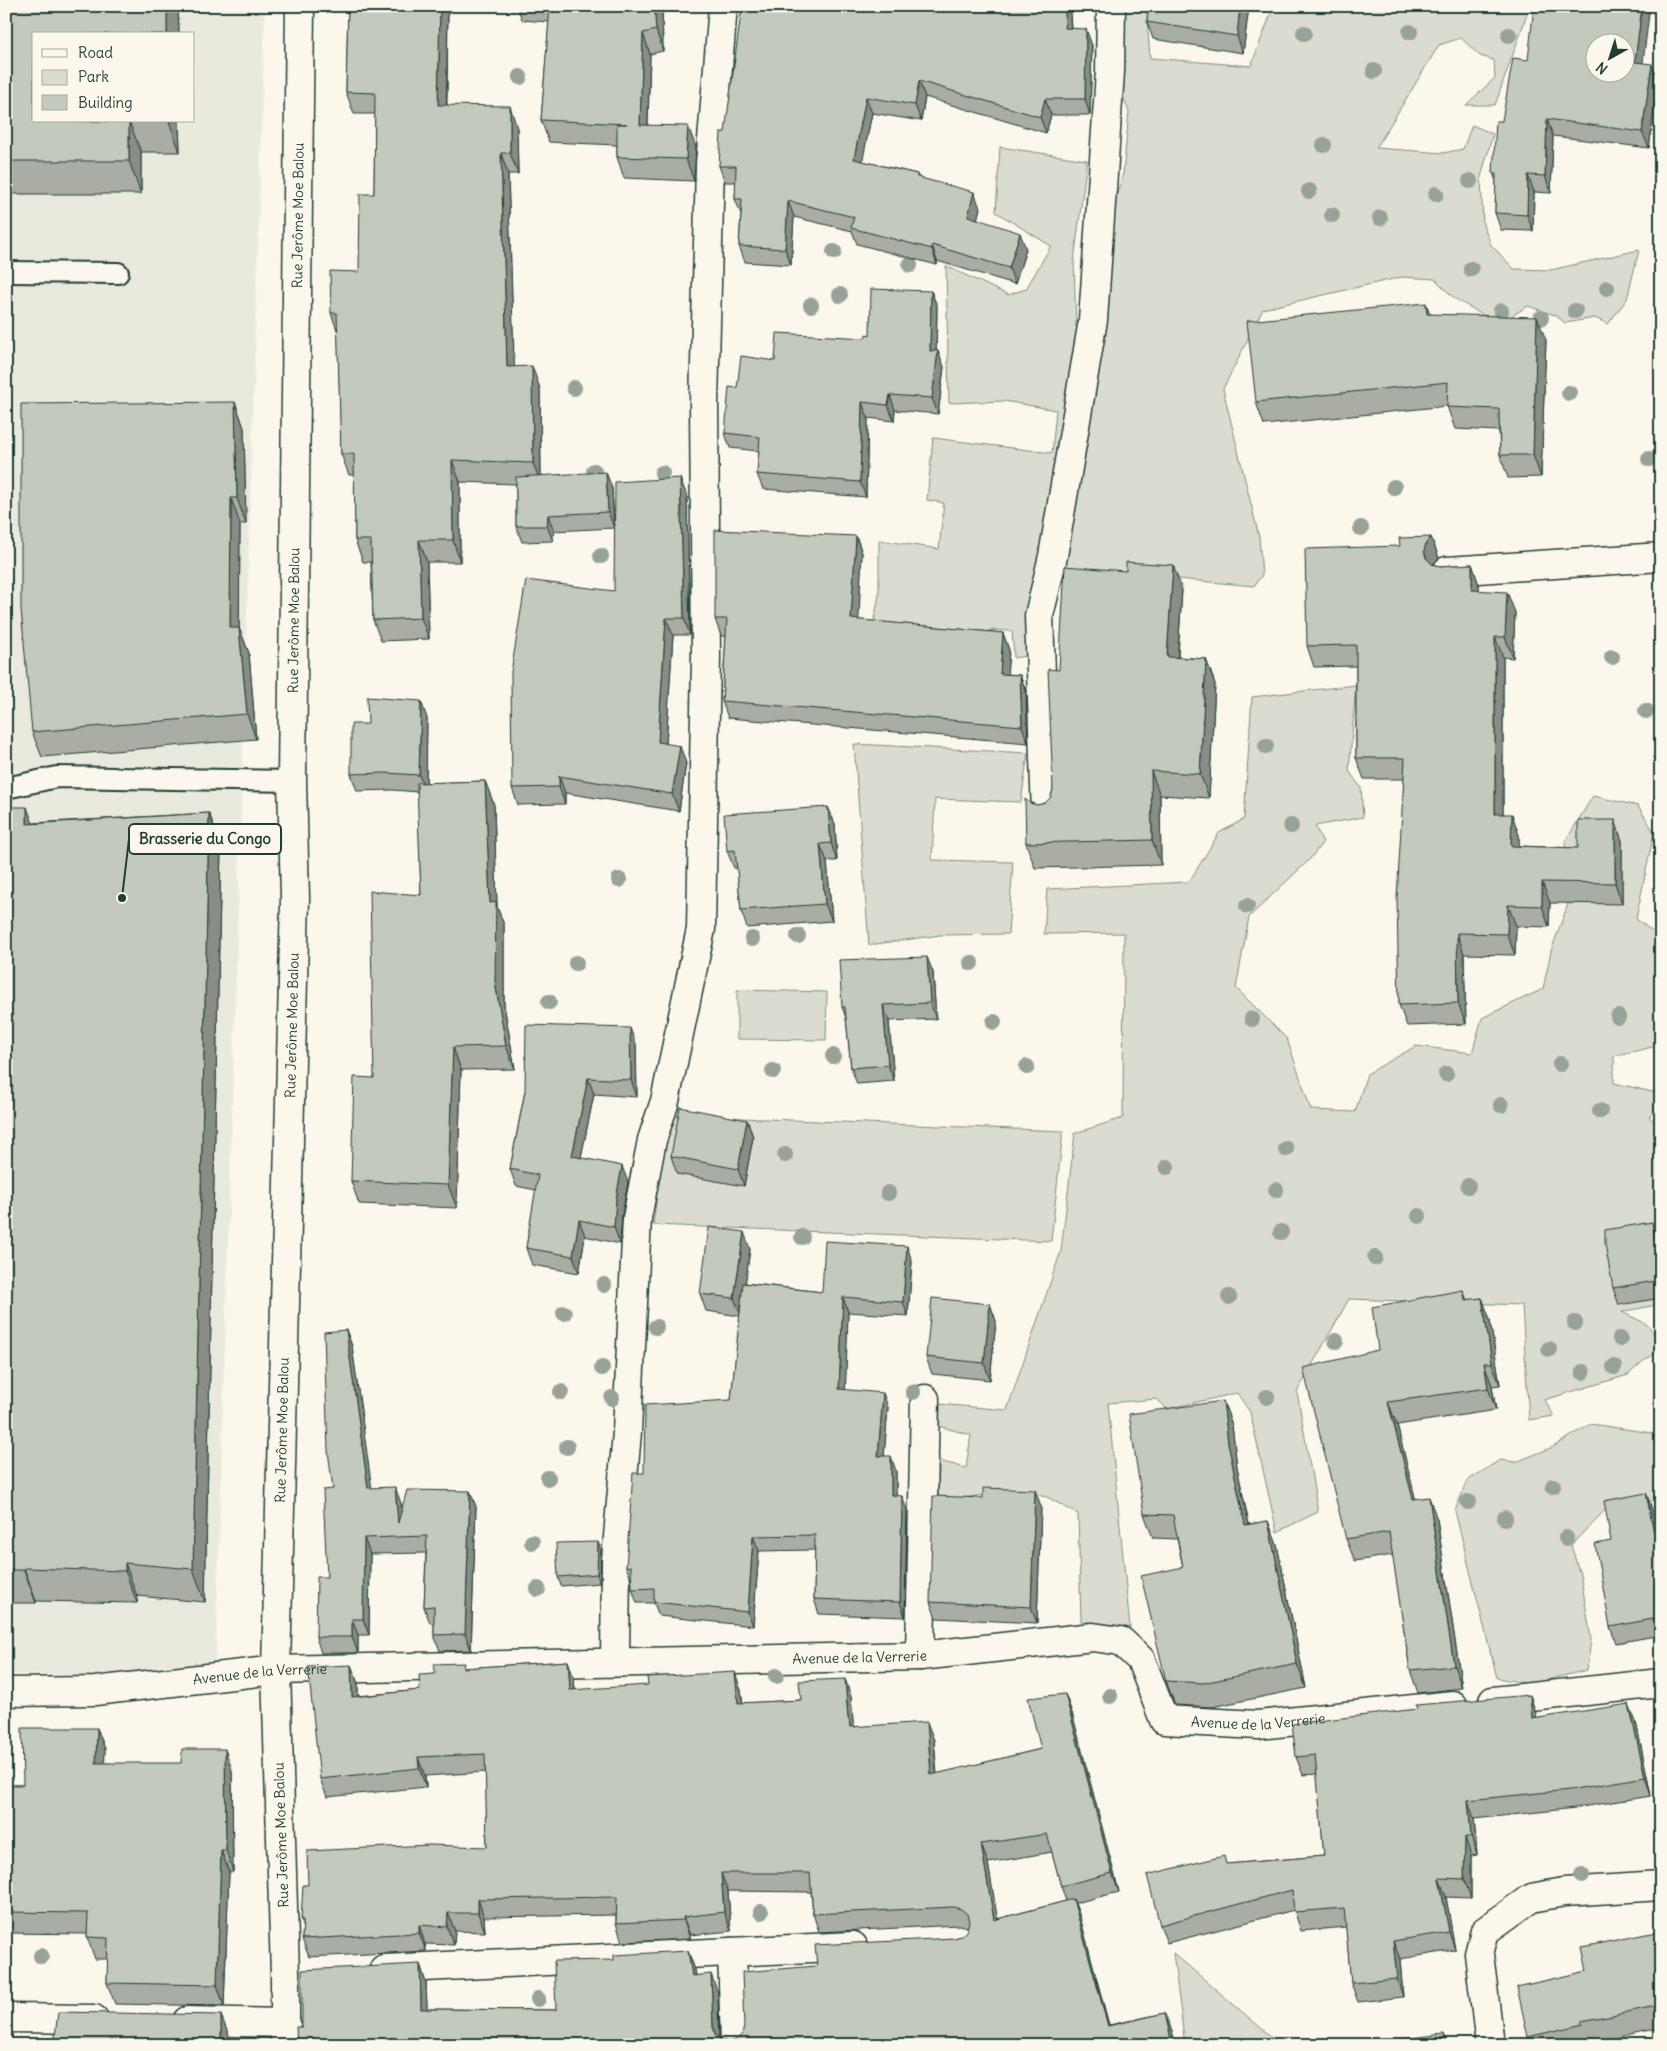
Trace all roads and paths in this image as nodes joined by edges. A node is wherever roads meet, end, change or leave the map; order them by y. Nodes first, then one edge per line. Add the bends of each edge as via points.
1 (300, 6) edge
2 (723, 6) edge
3 (1111, 6) edge
4 (6, 272) edge
5 (118, 273) dead end
6 (1661, 557) edge
7 (1448, 571) edge
8 (292, 781) junction
9 (6, 788) edge
10 (1046, 814) edge
11 (925, 1399) dead end
12 (920, 1656) junction
13 (615, 1662) junction
14 (276, 1670) junction
15 (1661, 1683) edge
16 (6, 1692) edge
17 (1661, 1886) edge
18 (881, 1945) edge
19 (732, 1952) junction
20 (355, 1971) edge
21 (6, 2018) edge
22 (119, 2020) edge
23 (158, 2021) edge
24 (285, 2034) edge
25 (735, 2045) edge
26 (1490, 2045) edge

1 - 8 street, Rue Jerôme Moe Balou
2 - 13 street via 710,164 704,404 706,658 701,930 637,1218 616,1560
3 - 10 street via 1110,72 1093,320 1053,556 1039,616
4 - 5 lane
6 - 7 street
8 - 9 lane via 57,777
8 - 14 street, Rue Jerôme Moe Balou via 295,898
11 - 12 street
12 - 13 street, Avenue de la Verrerie
12 - 15 street, Avenue de la Verrerie via 1093,1637 1121,1641 1141,1660 1164,1720 1258,1725
13 - 14 street, Avenue de la Verrerie
14 - 16 street, Avenue de la Verrerie via 95,1691
14 - 24 street, Rue Jerôme Moe Balou via 295,1974
17 - 26 street via 1564,1892 1532,1898 1485,1931 1479,1954
18 - 19 street
19 - 20 street
19 - 25 street
21 - 22 street
23 - 24 street

